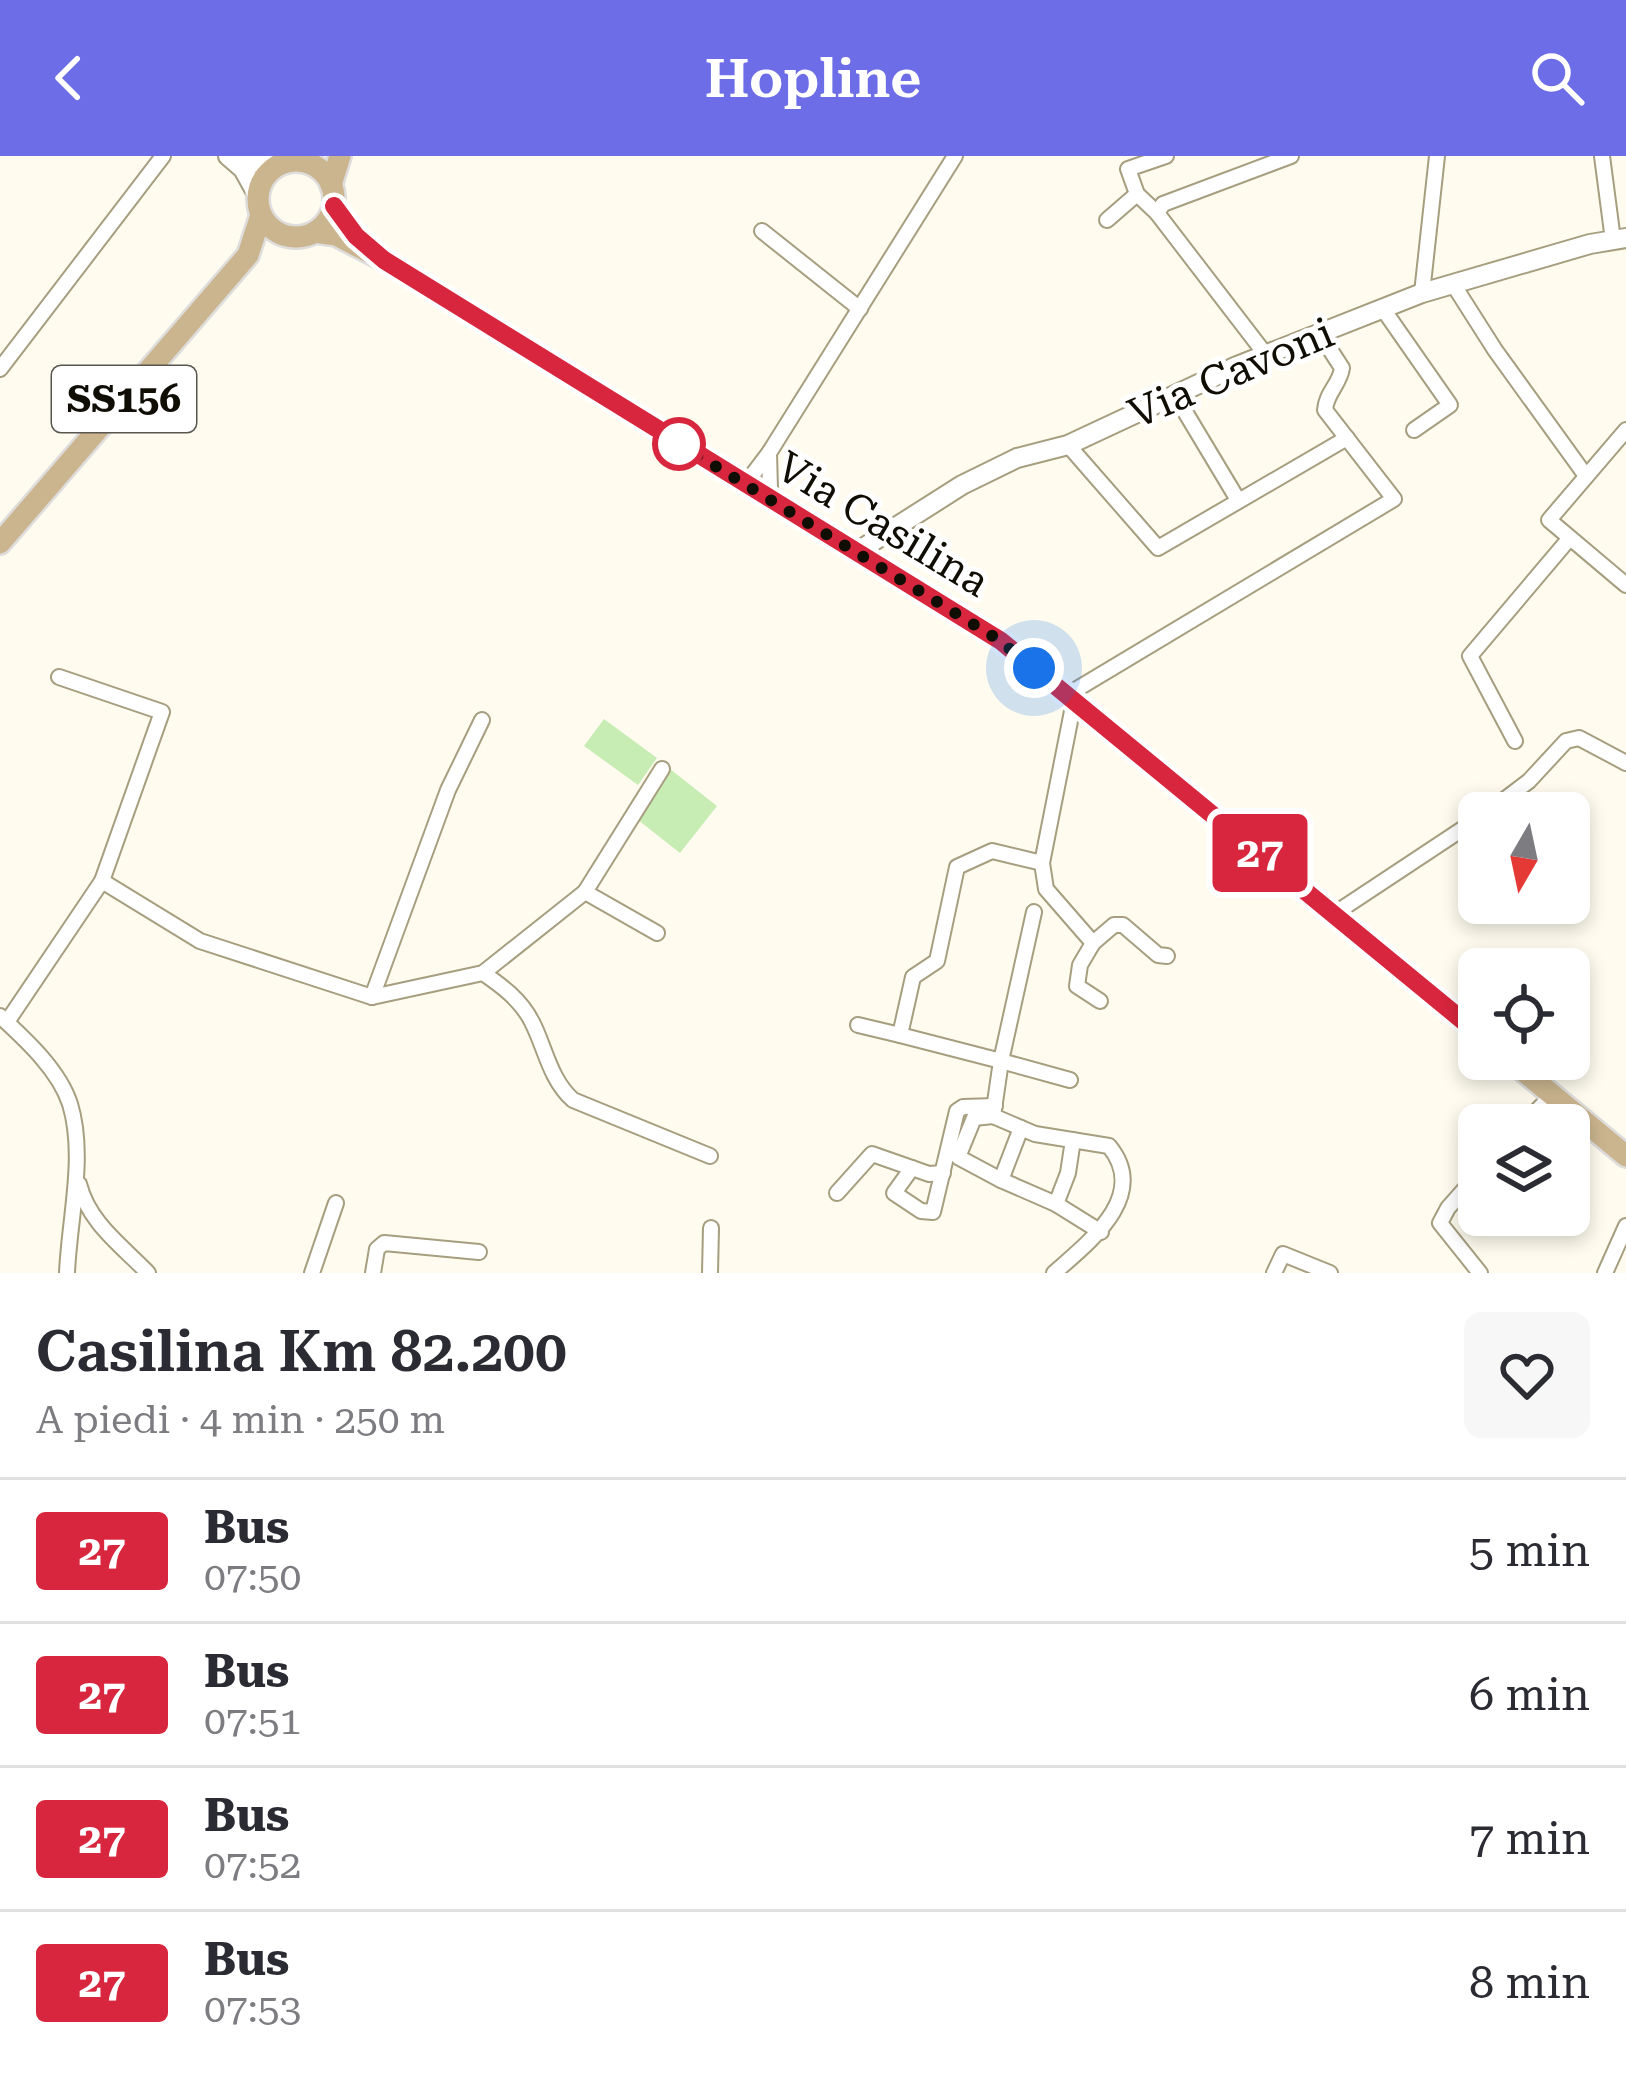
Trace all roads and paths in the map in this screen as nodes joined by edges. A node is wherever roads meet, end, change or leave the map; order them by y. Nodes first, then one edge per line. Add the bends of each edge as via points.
1 (163, 156) edge
2 (231, 156) edge
3 (328, 156) edge
4 (340, 156) edge
5 (956, 156) edge
6 (1166, 156) edge
7 (1292, 156) edge
8 (1437, 156) edge
9 (1602, 156) edge
10 (304, 160) edge
11 (277, 167) junction
12 (1137, 194) junction
13 (332, 196) junction
14 (260, 205) junction
15 (1156, 213) junction
16 (1107, 220) dead end
17 (762, 231) dead end
18 (307, 234) junction
19 (1619, 239) edge
20 (248, 255) junction
21 (384, 260) junction
22 (1453, 284) junction
23 (1422, 293) junction
24 (860, 309) junction
25 (1383, 309) junction
26 (1320, 334) junction
27 (1266, 355) junction
28 (0, 369) edge
29 (1175, 395) junction
30 (1414, 430) dead end
31 (1626, 430) edge
32 (1347, 438) junction
33 (1068, 446) junction
34 (769, 453) junction
35 (717, 468) junction
36 (1586, 476) junction
37 (749, 488) junction
38 (1238, 500) junction
39 (777, 505) junction
40 (1569, 539) junction
41 (0, 543) edge
42 (855, 553) junction
43 (1626, 585) edge
44 (59, 677) dead end
45 (1071, 698) junction
46 (482, 720) dead end
47 (1515, 741) dead end
48 (1626, 763) edge
49 (662, 770) dead end
50 (1515, 792) edge
51 (1458, 832) edge
52 (1042, 863) junction
53 (102, 881) junction
54 (584, 892) junction
55 (1034, 912) dead end
56 (1334, 914) junction
57 (657, 933) dead end
58 (1093, 943) junction
59 (1167, 956) dead end
60 (483, 973) junction
61 (372, 997) junction
62 (1100, 1001) dead end
63 (1458, 1017) edge
64 (3, 1019) edge
65 (858, 1025) dead end
66 (900, 1035) junction
67 (1001, 1061) junction
68 (1070, 1080) dead end
69 (1534, 1080) edge
70 (1552, 1095) junction
71 (1543, 1104) edge
72 (994, 1111) junction
73 (1021, 1128) junction
74 (1073, 1140) junction
75 (710, 1156) dead end
76 (1626, 1156) edge
77 (74, 1166) junction
78 (912, 1168) junction
79 (943, 1173) junction
80 (1001, 1180) junction
81 (837, 1193) dead end
82 (1458, 1197) edge
83 (337, 1203) dead end
84 (1056, 1204) junction
85 (1626, 1226) edge
86 (711, 1228) dead end
87 (1101, 1232) junction
88 (479, 1252) dead end
89 (67, 1273) edge
90 (148, 1273) edge
91 (312, 1273) edge
92 (373, 1273) edge
93 (710, 1273) edge
94 (1054, 1273) edge
95 (1274, 1273) edge
96 (1330, 1273) edge
97 (1480, 1273) edge
98 (1605, 1273) edge

1 - 28 street
2 - 11 street
2 - 14 street
3 - 10 main road
4 - 13 main road
5 - 24 street
6 - 12 street via 1128,169
7 - 15 street
8 - 23 street
9 - 19 street
10 - 11 main road
10 - 13 main road via 324,174
11 - 14 main road, SS156
12 - 15 street
12 - 16 street
13 - 18 main road via 330,216
13 - 21 main road, Via Casilina via 356,236
14 - 18 main road via 280,234
14 - 20 main road, SS156
15 - 27 street
17 - 24 street
18 - 20 main road, SS156
18 - 21 main road, Via Casilina via 337,235
19 - 22 street, Via Cavoni
20 - 41 main road, SS156
21 - 35 main road, Via Casilina
22 - 23 street, Via Cavoni
22 - 36 street
23 - 25 street, Via Cavoni
24 - 34 street
25 - 26 street, Via Cavoni
25 - 30 street via 1450,405
26 - 27 street, Via Cavoni
26 - 32 street via 1342,368 1325,410
27 - 29 street, Via Cavoni
29 - 33 street, Via Cavoni
29 - 38 street
31 - 36 street
32 - 38 street
32 - 45 street via 1394,499
33 - 38 street via 1158,548
33 - 42 street, Via Cavoni via 1017,458 962,485
34 - 35 street
34 - 37 street
34 - 39 street
35 - 37 main road, Via Casilina
36 - 40 street via 1550,520
37 - 39 main road, Via Casilina
39 - 42 main road, Via Casilina
40 - 43 street
40 - 47 street via 1470,656
42 - 45 main road, Via Casilina via 1001,641
44 - 53 street via 162,712
45 - 52 street
45 - 56 main road, Via Casilina
46 - 61 street
48 - 50 street via 1579,738 1567,741
49 - 54 street
51 - 56 street
52 - 58 street via 1046,889
52 - 66 street via 992,850 957,867 938,961 913,977
53 - 61 street via 200,941
53 - 64 street
54 - 57 street
54 - 60 street
55 - 67 street
56 - 63 main road, Via Casilina
58 - 59 street via 1123,925
58 - 62 street via 1078,986
60 - 61 street
60 - 75 street via 531,1019 573,1100
64 - 77 street via 63,1088
65 - 66 street
66 - 67 street
67 - 68 street
67 - 72 street
69 - 70 main road
70 - 71 street
70 - 76 main road
72 - 73 street
72 - 79 street via 957,1111
72 - 80 street via 974,1118 958,1157
73 - 74 street
73 - 80 street
74 - 84 street
74 - 87 street via 1108,1146 1119,1158 1118,1202
77 - 89 street
77 - 90 street via 98,1224
78 - 79 street
78 - 79 street via 893,1193 921,1211 933,1211
78 - 81 street via 872,1154
80 - 84 street
82 - 97 street via 1440,1223
83 - 91 street
84 - 87 street
85 - 98 street
86 - 93 street
87 - 94 street
88 - 92 street via 384,1243
95 - 96 street via 1283,1254

